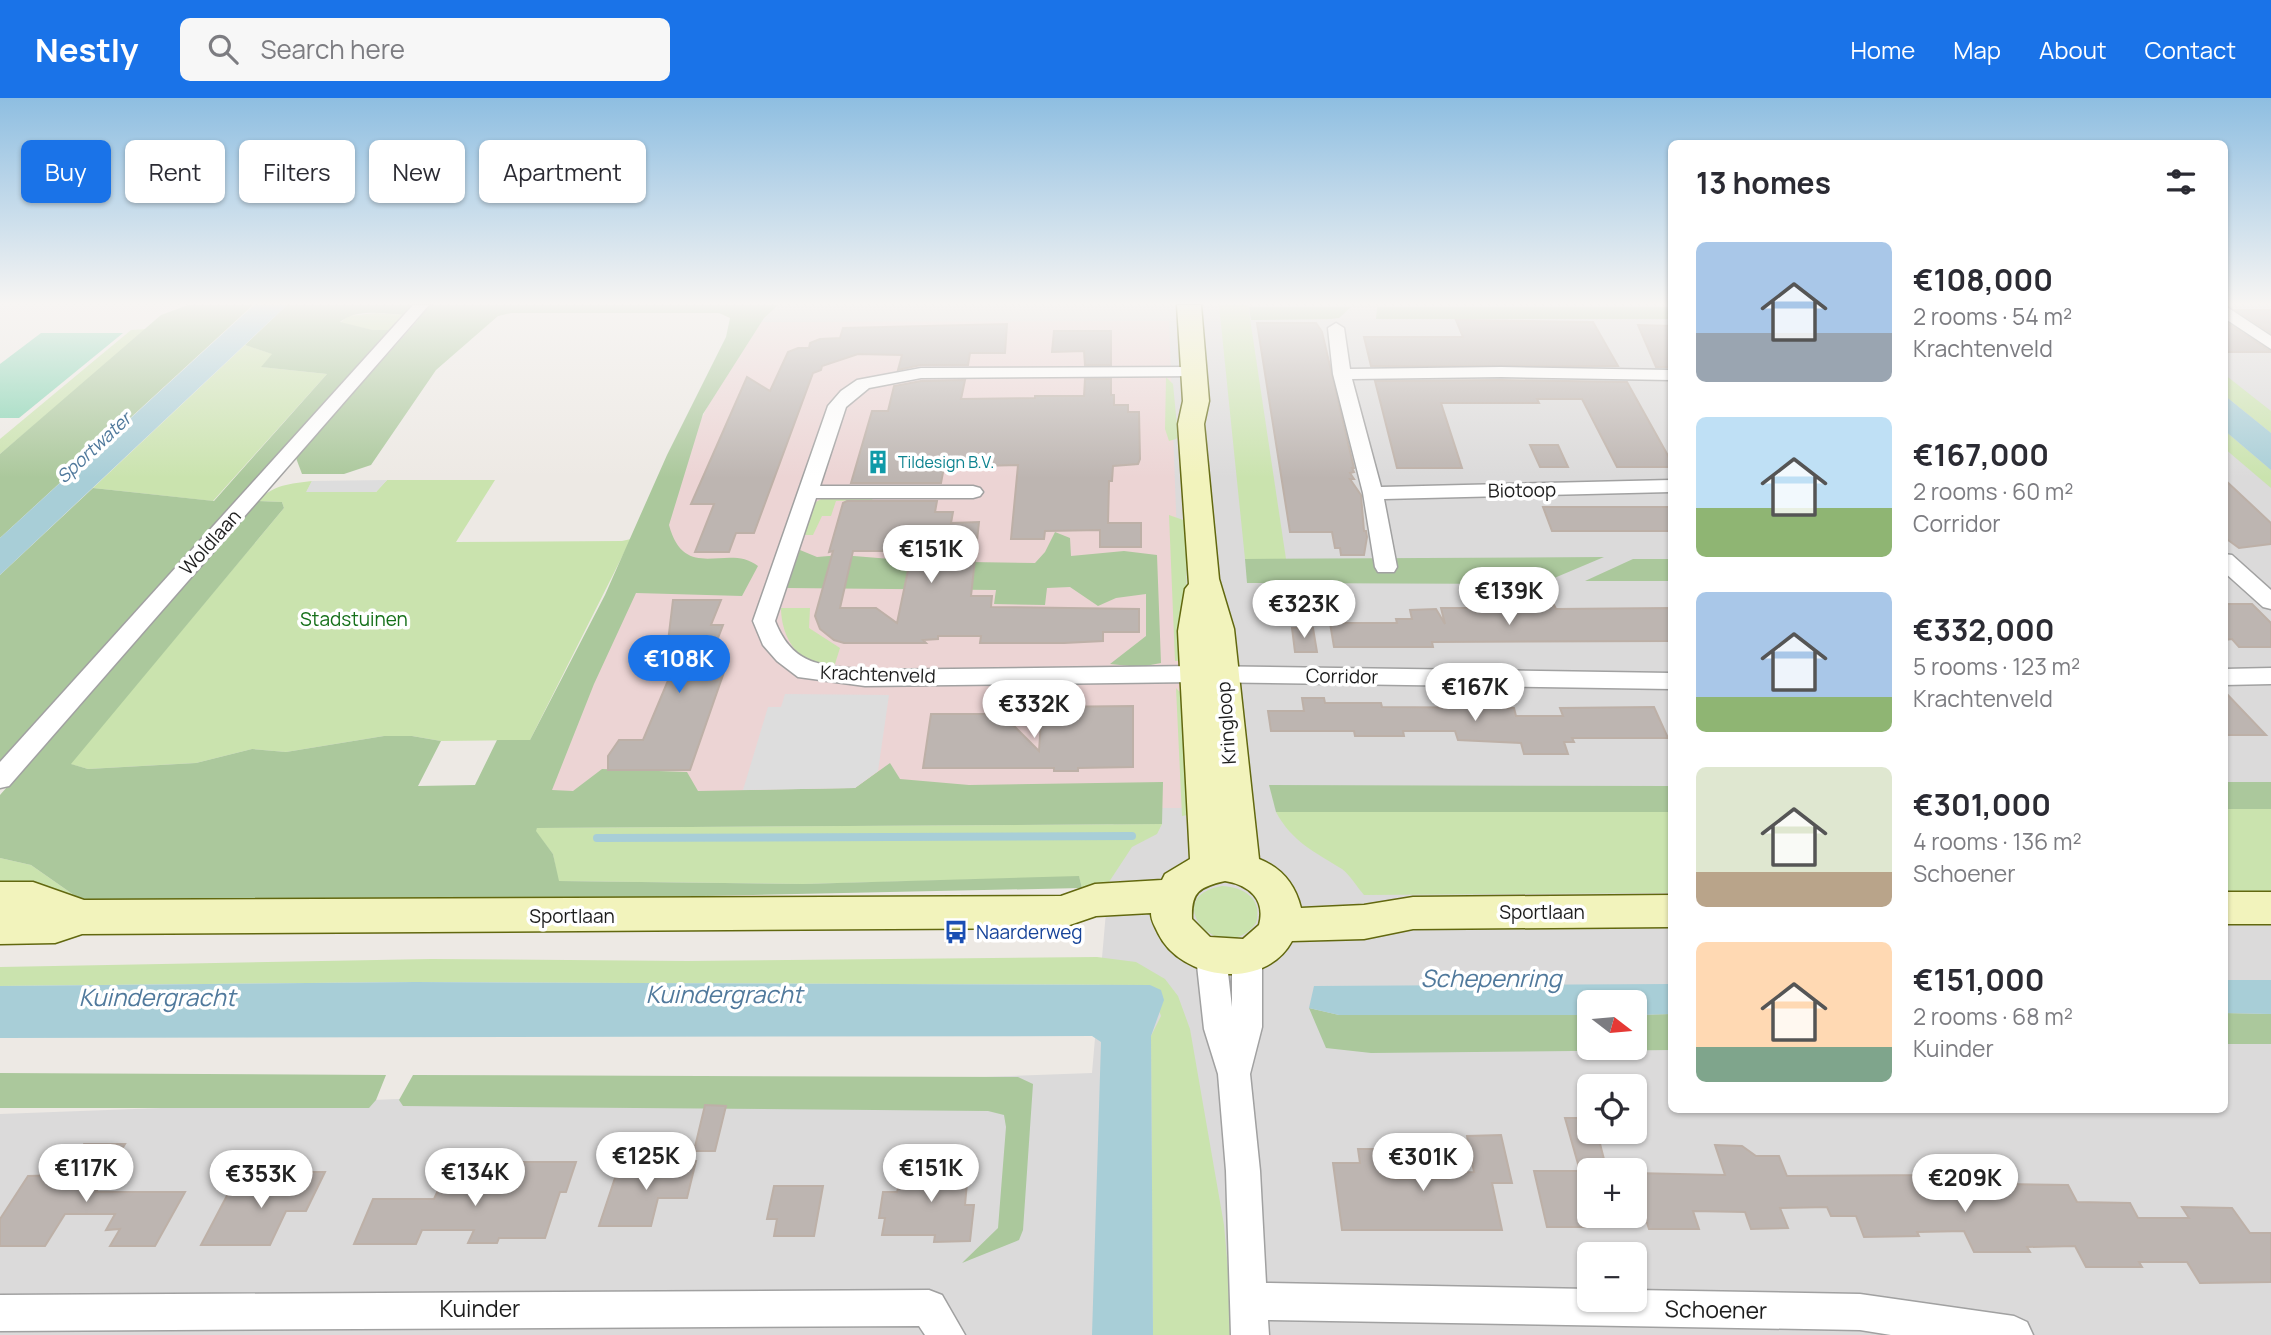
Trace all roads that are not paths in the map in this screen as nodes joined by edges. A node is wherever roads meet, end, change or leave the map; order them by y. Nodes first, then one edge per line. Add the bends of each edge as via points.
1 (369, 363) edge
2 (1183, 363) edge
3 (1186, 363) edge
4 (1341, 363) edge
5 (1185, 372) junction
6 (1342, 374) junction
7 (1668, 375) edge
8 (1668, 486) edge
9 (808, 492) junction
10 (973, 492) dead end
11 (1373, 493) junction
12 (2228, 564) edge
13 (1386, 567) dead end
14 (2271, 602) edge
15 (1209, 674) junction
16 (2271, 676) edge
17 (2228, 677) edge
18 (1668, 681) edge
19 (0, 779) edge
20 (1225, 868) junction
21 (0, 898) edge
22 (1171, 908) junction
23 (2228, 908) edge
24 (2271, 908) edge
25 (1280, 911) junction
26 (1668, 911) edge
27 (82, 917) junction
28 (0, 927) edge
29 (1229, 955) junction
30 (0, 1313) edge
31 (1249, 1318) edge
32 (946, 1335) edge
33 (2014, 1335) edge

1 - 19 street, Woldlaan
2 - 5 street, Kringloop
3 - 5 street, Kringloop
4 - 6 street
5 - 9 street, Krachtenveld via 921,373 863,384 837,406
5 - 15 street, Kringloop via 1180,401 1191,424 1203,579 1194,631
6 - 7 street
6 - 11 street
8 - 11 street, Biotoop
9 - 10 street
9 - 15 street, Krachtenveld via 764,621 771,640 806,671 865,678
11 - 13 street
12 - 14 street
15 - 18 street, Corridor
15 - 20 street, Kringloop
16 - 17 street
20 - 22 street via 1193,873 1180,883
20 - 25 street via 1256,874 1270,885
21 - 27 street, Sportlaan via 33,898
22 - 27 street, Sportlaan via 1090,922 1061,912
22 - 29 street via 1179,936 1193,948
23 - 24 street
25 - 26 street, Sportlaan via 1364,922 1413,913
25 - 29 street via 1274,938 1263,948
27 - 28 street, Sportlaan via 55,926
29 - 31 street via 1219,1029 1234,1074
30 - 32 street, Kuinder via 929,1308
31 - 33 street, Schoener via 1860,1312

